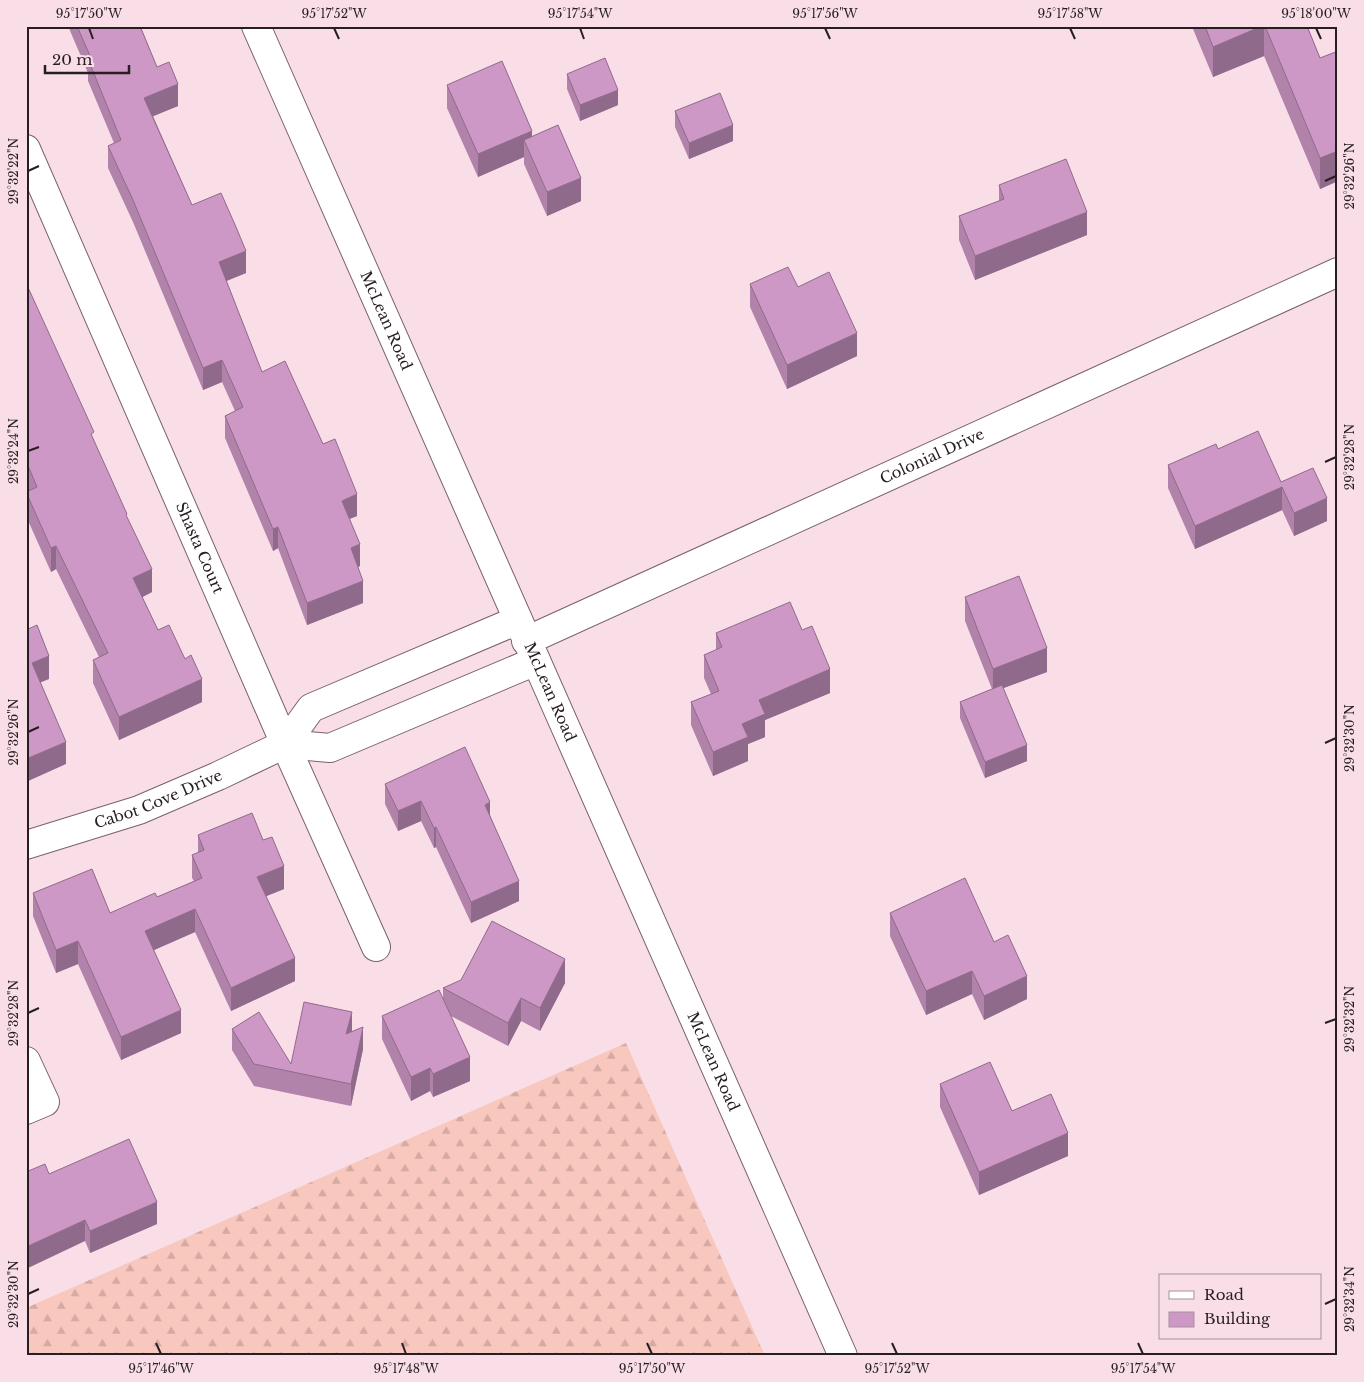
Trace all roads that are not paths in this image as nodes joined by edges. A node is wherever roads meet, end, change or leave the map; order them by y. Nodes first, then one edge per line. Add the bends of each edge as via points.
1 (256, 26) edge
2 (26, 149) edge
3 (1338, 272) edge
4 (527, 641) junction
5 (285, 744) junction
6 (26, 845) edge
7 (376, 947) dead end
8 (26, 1061) edge
9 (36, 1106) edge
10 (843, 1356) edge

1 - 4 street, McLean Road
2 - 5 street, Shasta Court
3 - 4 street, Colonial Drive
4 - 5 street via 330,748
4 - 5 street, Cabot Cove Drive via 311,708
4 - 10 street, McLean Road
5 - 6 street, Cabot Cove Drive via 139,810
5 - 7 street, Shasta Court
8 - 9 street

